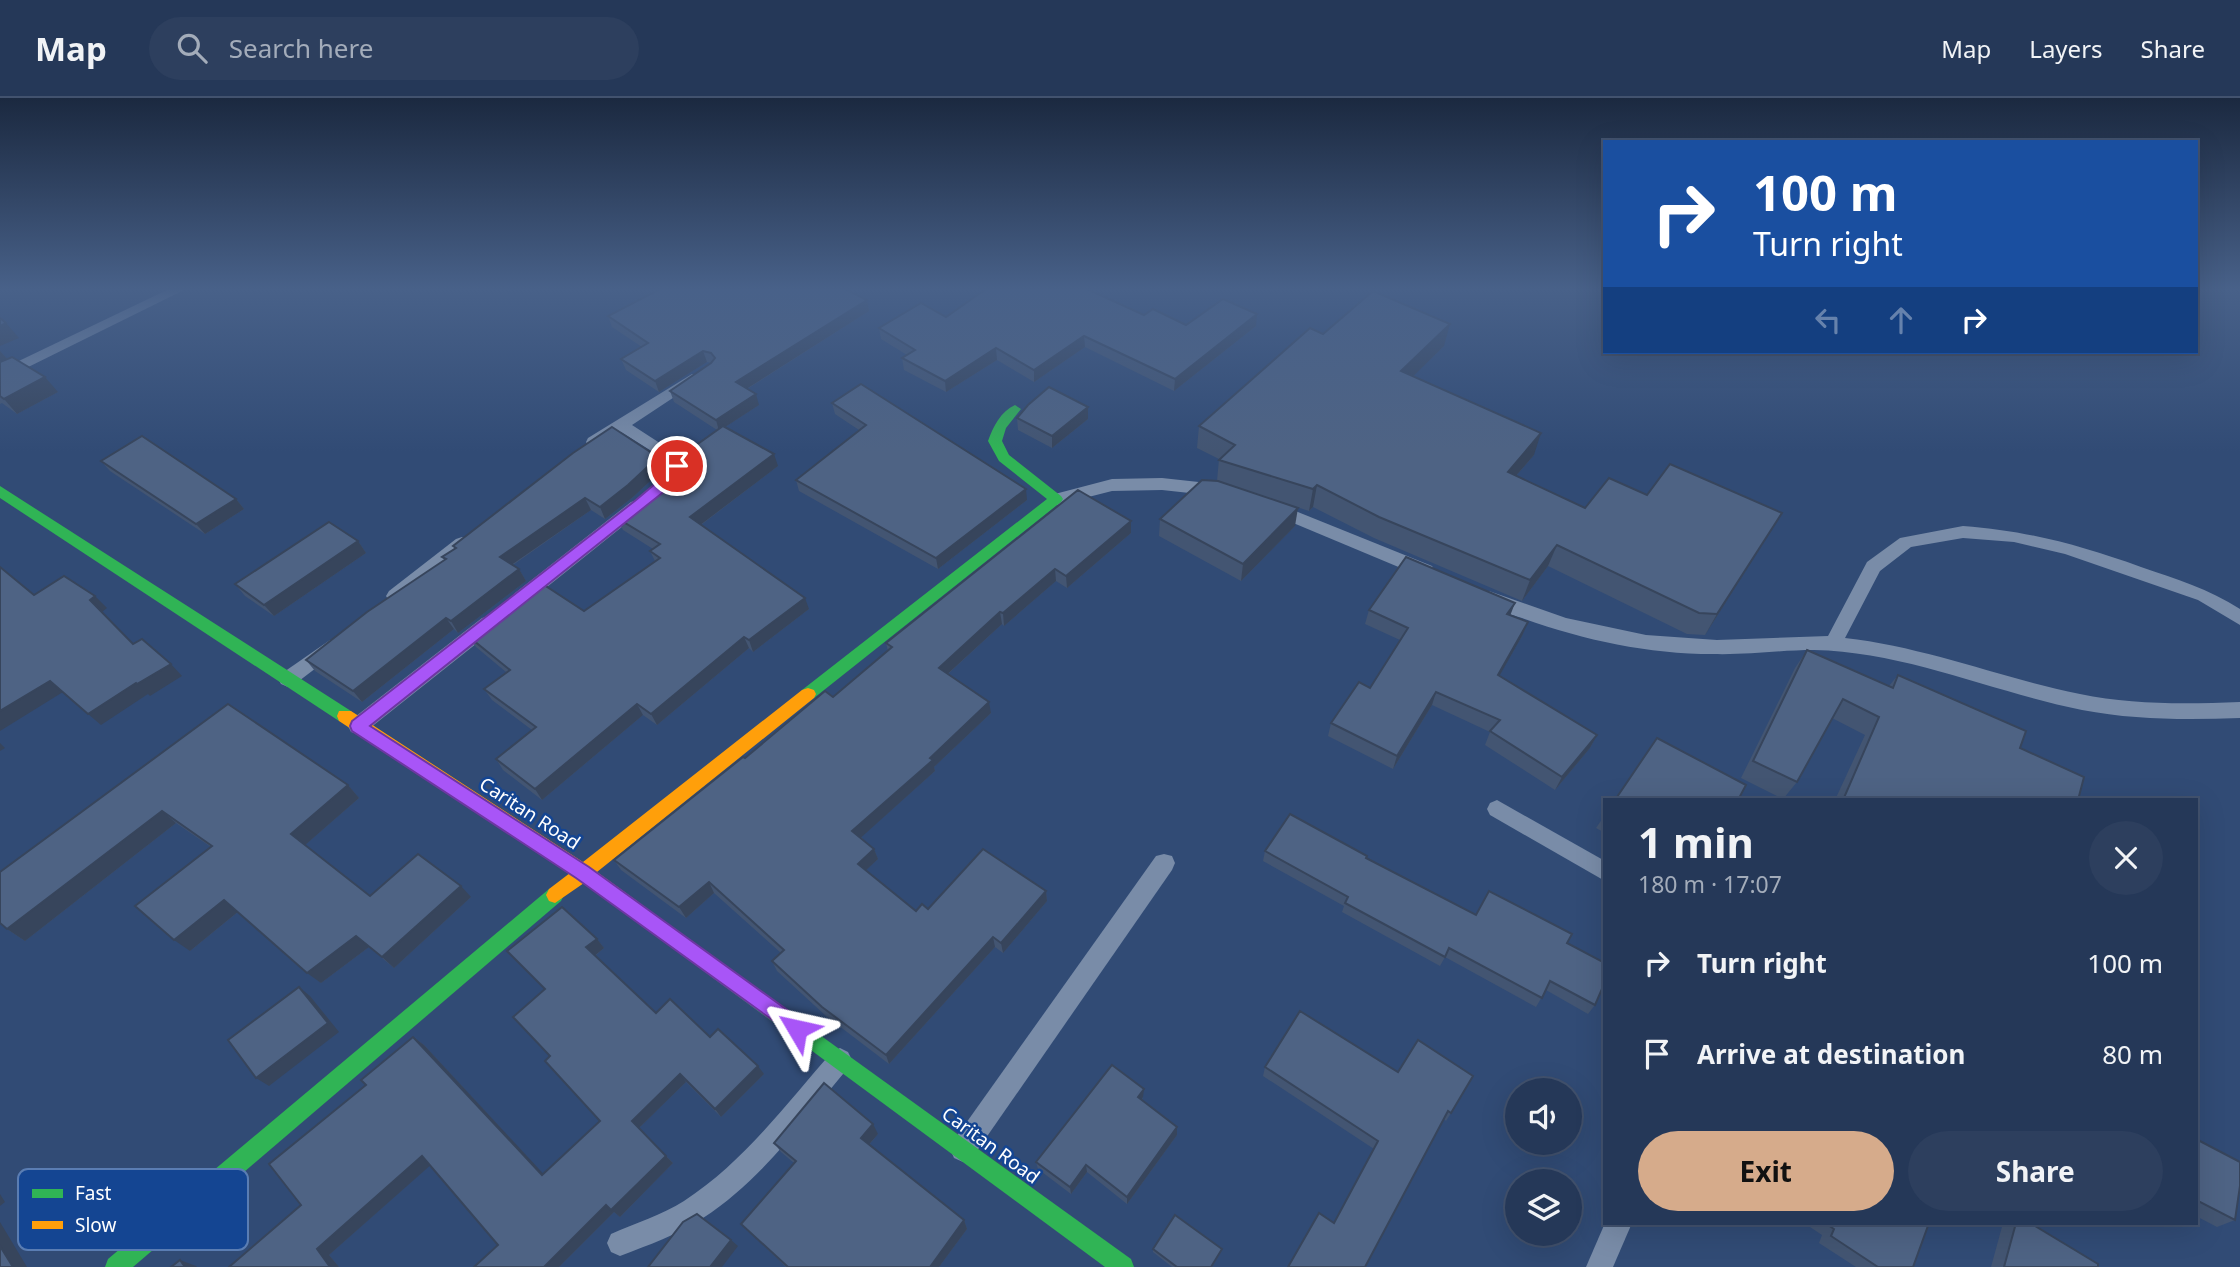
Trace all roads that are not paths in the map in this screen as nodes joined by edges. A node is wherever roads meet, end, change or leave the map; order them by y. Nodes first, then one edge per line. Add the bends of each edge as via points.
1 (67, 344) edge
2 (708, 369) edge
3 (0, 376) edge
4 (1015, 409) dead end
5 (621, 425) junction
6 (580, 452) edge
7 (0, 491) edge
8 (1231, 494) edge
9 (1056, 499) junction
10 (1257, 503) edge
11 (480, 529) edge
12 (1447, 580) edge
13 (1473, 591) edge
14 (384, 604) edge
15 (2240, 618) edge
16 (342, 638) edge
17 (1833, 644) junction
18 (288, 679) junction
19 (2240, 710) edge
20 (358, 726) junction
21 (1497, 809) dead end
22 (1164, 863) dead end
23 (1603, 871) edge
24 (583, 872) junction
25 (840, 1060) junction
26 (962, 1150) junction
27 (232, 1169) edge
28 (1618, 1225) edge
29 (620, 1243) dead end
30 (136, 1250) edge
31 (116, 1267) edge
32 (1123, 1267) edge
33 (1599, 1267) edge

1 - 3 lane
2 - 5 lane
4 - 9 main road via 995,441 1004,458
5 - 6 lane
5 - 20 lane via 672,454 678,460 672,474
7 - 18 main road, Caritan Road
8 - 9 lane via 1162,484 1112,485
9 - 24 main road
10 - 12 lane
11 - 14 lane
13 - 17 lane via 1535,616 1641,642 1702,647
15 - 17 lane via 2204,595 2068,548 2014,536 1964,532 1906,542 1873,567
16 - 18 lane
17 - 19 lane via 1908,655 2080,701 2128,708
18 - 20 main road, Caritan Road
20 - 24 main road, Caritan Road
21 - 23 lane
22 - 26 lane
24 - 25 main road, Caritan Road
24 - 27 main road
25 - 26 main road, Caritan Road
25 - 29 lane via 722,1190 690,1212
26 - 32 main road, Caritan Road
28 - 33 lane
30 - 31 main road

